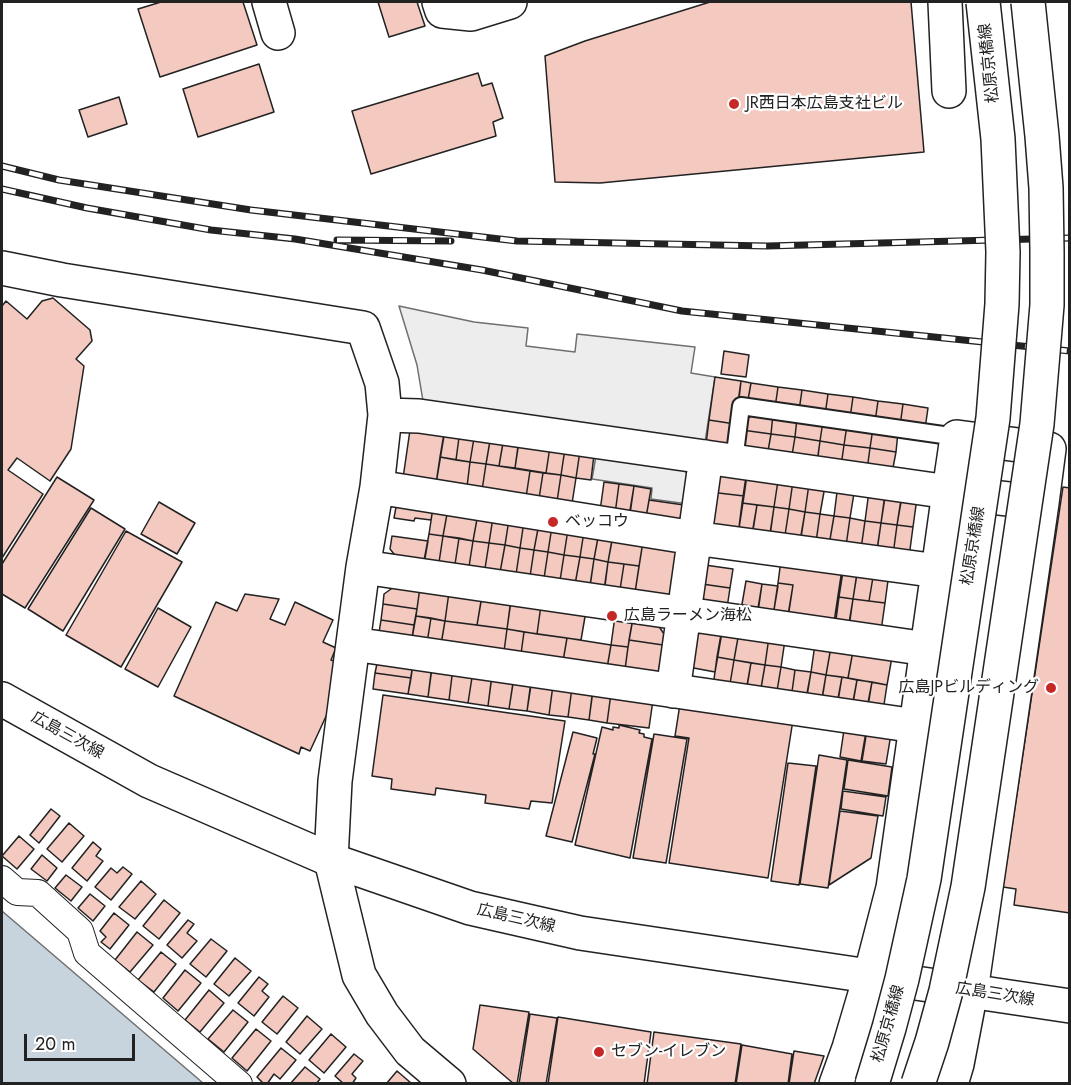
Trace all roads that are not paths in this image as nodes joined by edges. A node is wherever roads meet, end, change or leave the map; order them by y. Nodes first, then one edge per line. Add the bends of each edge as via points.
1 (439, 2) edge
2 (510, 2) edge
3 (945, 2) edge
4 (983, 2) edge
5 (1028, 2) edge
6 (949, 92) dead end
7 (2, 268) edge
8 (386, 415) junction
9 (957, 437) junction
10 (720, 459) junction
11 (377, 487) junction
12 (949, 492) junction
13 (1042, 503) junction
14 (694, 538) junction
15 (363, 567) junction
16 (938, 571) junction
17 (684, 613) junction
18 (353, 644) junction
19 (927, 649) junction
20 (673, 691) junction
21 (2, 699) edge
22 (916, 726) junction
23 (331, 860) junction
24 (2, 879) edge
25 (870, 977) junction
26 (970, 991) junction
27 (1070, 1006) edge
28 (239, 1083) edge
29 (449, 1083) edge
30 (836, 1083) edge
31 (872, 1083) edge
32 (918, 1083) edge
33 (951, 1083) edge

1 - 2 street via 442,11 471,14
3 - 6 street
4 - 31 street, 松原京橋線, bridge via 998,139 1003,252 993,418 924,879 902,979
5 - 32 street, bridge via 1046,188 1047,305 1037,423 968,886 946,991
7 - 8 street via 363,328 382,383
8 - 10 street via 419,416
8 - 11 street
9 - 10 lane via 741,406
9 - 12 street
9 - 13 street via 1049,449
10 - 12 street
10 - 14 street
11 - 14 street
11 - 15 street
12 - 13 street
12 - 16 street
13 - 26 street
14 - 16 street
14 - 17 street
15 - 17 street
15 - 18 street
16 - 19 street
17 - 19 street
17 - 20 street
18 - 20 street
18 - 23 street via 335,781
19 - 22 street
20 - 22 street
21 - 23 street, 広島三次線 via 149,781
22 - 25 street via 893,888
23 - 25 street, 広島三次線 via 470,909 580,933
23 - 29 street via 359,975 410,1051
24 - 28 street via 17,892 38,893 80,931 87,953
25 - 26 street, 広島三次線
25 - 30 street
26 - 27 street, 広島三次線
26 - 33 street

